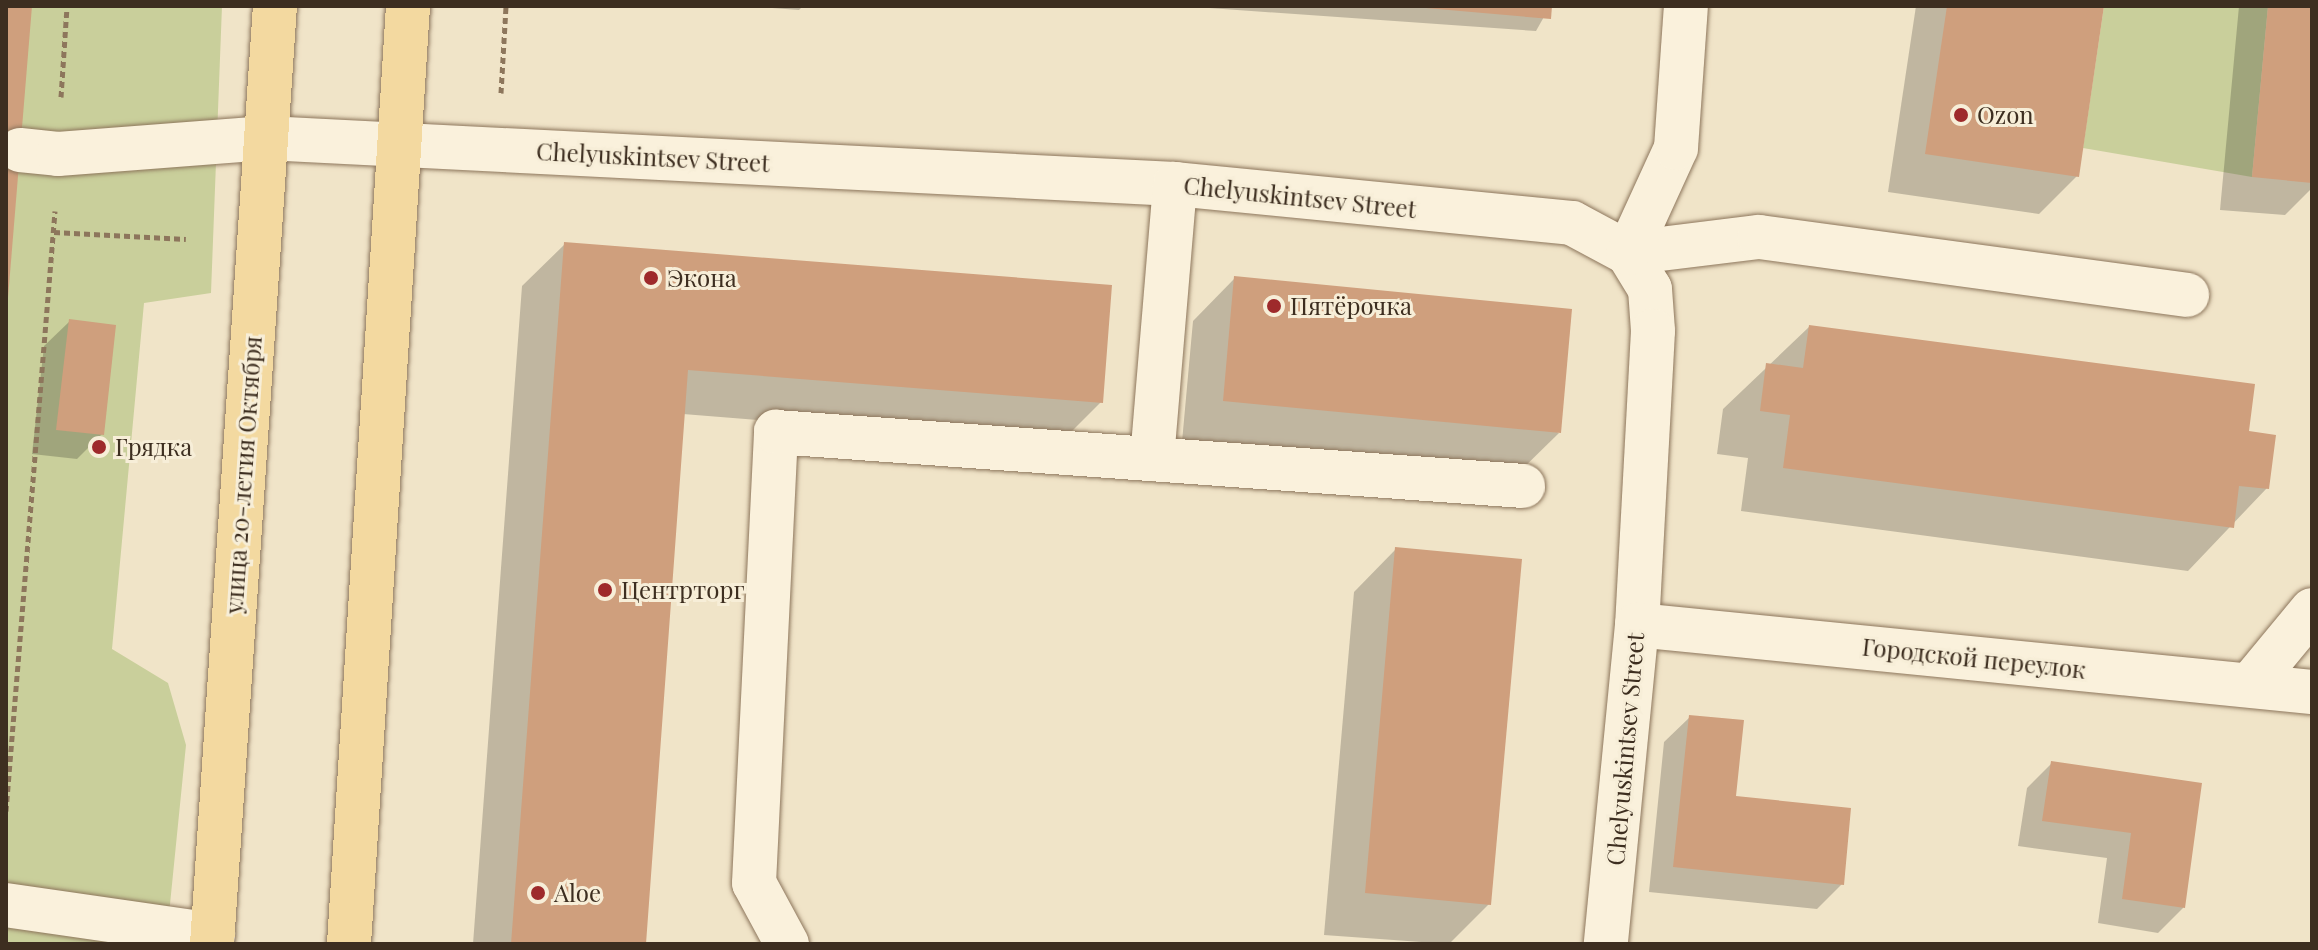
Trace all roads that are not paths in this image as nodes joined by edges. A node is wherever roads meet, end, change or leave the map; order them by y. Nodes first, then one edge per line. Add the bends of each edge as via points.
1 (275, 6) edge
2 (408, 6) edge
3 (1686, 6) edge
4 (266, 138) junction
5 (403, 147) junction
6 (39, 152) road end
7 (1175, 184) junction
8 (1628, 253) junction
9 (2187, 295) dead end
10 (1152, 459) junction
11 (1523, 486) dead end
12 (2312, 610) edge
13 (1637, 625) junction
14 (2250, 685) junction
15 (2312, 692) edge
16 (6, 905) edge
17 (212, 940) edge
18 (349, 944) edge
19 (787, 944) edge
20 (1606, 944) edge

1 - 4 main road, улица 20-летия Октября
2 - 5 main road
3 - 8 street via 1676,148
4 - 5 street, Chelyuskintsev Street
4 - 6 street, Chelyuskintsev Street
4 - 17 main road, улица 20-летия Октября
5 - 7 street, Chelyuskintsev Street
5 - 18 main road
7 - 8 street, Chelyuskintsev Street via 1572,223
7 - 10 street
8 - 9 street via 1759,237
8 - 13 street, Chelyuskintsev Street via 1650,289 1653,331
10 - 11 street
10 - 19 street via 776,432 754,883
12 - 14 street
13 - 14 street, Городской переулок
13 - 20 street, Chelyuskintsev Street
14 - 15 street, Городской переулок
16 - 17 street

